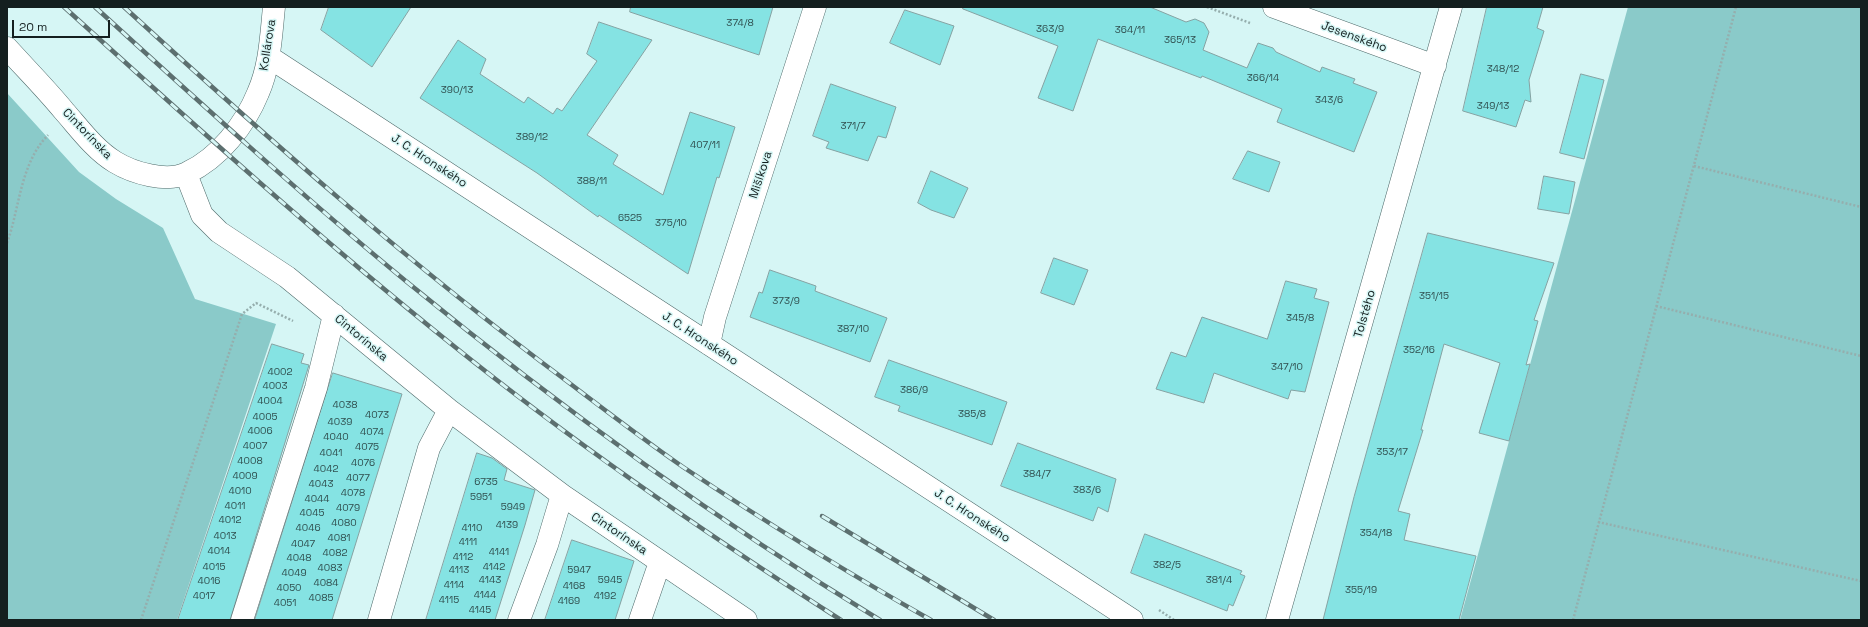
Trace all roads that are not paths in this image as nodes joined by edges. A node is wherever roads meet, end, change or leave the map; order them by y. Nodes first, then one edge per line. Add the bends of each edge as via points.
1 (274, 7) edge
2 (815, 7) edge
3 (1274, 7) edge
4 (1451, 7) edge
5 (7, 48) edge
6 (269, 57) junction
7 (1435, 66) junction
8 (186, 174) junction
9 (334, 315) junction
10 (709, 344) junction
11 (449, 410) junction
12 (562, 495) junction
13 (660, 562) junction
14 (242, 620) edge
15 (379, 620) edge
16 (519, 620) edge
17 (640, 620) edge
18 (746, 620) edge
19 (1132, 620) edge
20 (1277, 620) edge

1 - 6 street, Kollárova
2 - 10 street, Mišíkova via 717,309
3 - 7 street, Jesenského
4 - 7 street, Tolstého
5 - 8 street, Cintorínska via 94,145 114,162 150,176
6 - 8 street, Kollárova via 259,92 246,117 228,141
6 - 10 street, J. C. Hronského
7 - 20 street, Tolstého
8 - 9 street, Cintorínska via 202,215 219,232 287,277
9 - 11 street, Cintorínska
9 - 14 street via 316,388
10 - 19 street, J. C. Hronského
11 - 12 street, Cintorínska
11 - 15 street via 429,448
12 - 13 street, Cintorínska
12 - 16 street
13 - 17 street
13 - 18 street, Cintorínska

